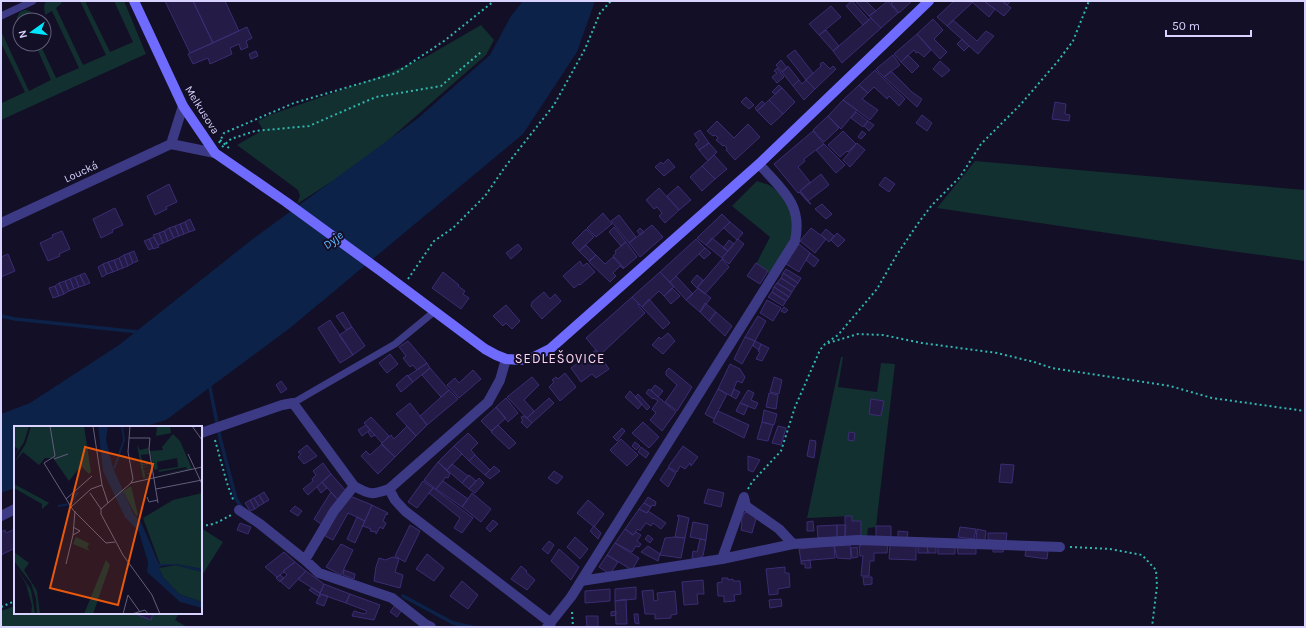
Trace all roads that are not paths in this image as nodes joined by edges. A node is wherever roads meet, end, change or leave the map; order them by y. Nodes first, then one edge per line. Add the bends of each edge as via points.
1 (33, 1) edge
2 (134, 1) edge
3 (929, 1) edge
4 (1, 16) edge
5 (183, 106) junction
6 (171, 144) junction
7 (215, 153) junction
8 (759, 164) junction
9 (1, 223) edge
10 (435, 311) junction
11 (506, 359) junction
12 (294, 403) junction
13 (202, 433) edge
14 (354, 486) junction
15 (389, 489) junction
16 (14, 510) edge
17 (241, 512) road end
18 (1, 516) edge
19 (792, 544) junction
20 (1060, 547) road end
21 (305, 560) junction
22 (722, 560) junction
23 (581, 581) junction
24 (549, 625) edge
25 (431, 627) edge

1 - 4 lane
2 - 5 street, Melkusova
3 - 8 street
5 - 6 street
5 - 7 street, Melkusova
6 - 7 street
6 - 9 street, Loucká
7 - 10 street, Melkusova
8 - 11 street via 550,349 521,360
8 - 23 street via 788,196 797,221 795,241
10 - 11 street, Melkusova via 486,349
10 - 12 lane via 395,344
11 - 15 street via 500,380 488,402
12 - 13 street
12 - 14 street
14 - 15 street via 367,494
14 - 21 street via 334,512
15 - 24 street via 405,511
16 - 18 street
17 - 21 street
19 - 20 street via 858,540
19 - 22 street
19 - 22 street via 779,529 746,506 744,497
21 - 25 street via 319,573 392,598
22 - 23 street
23 - 24 street

